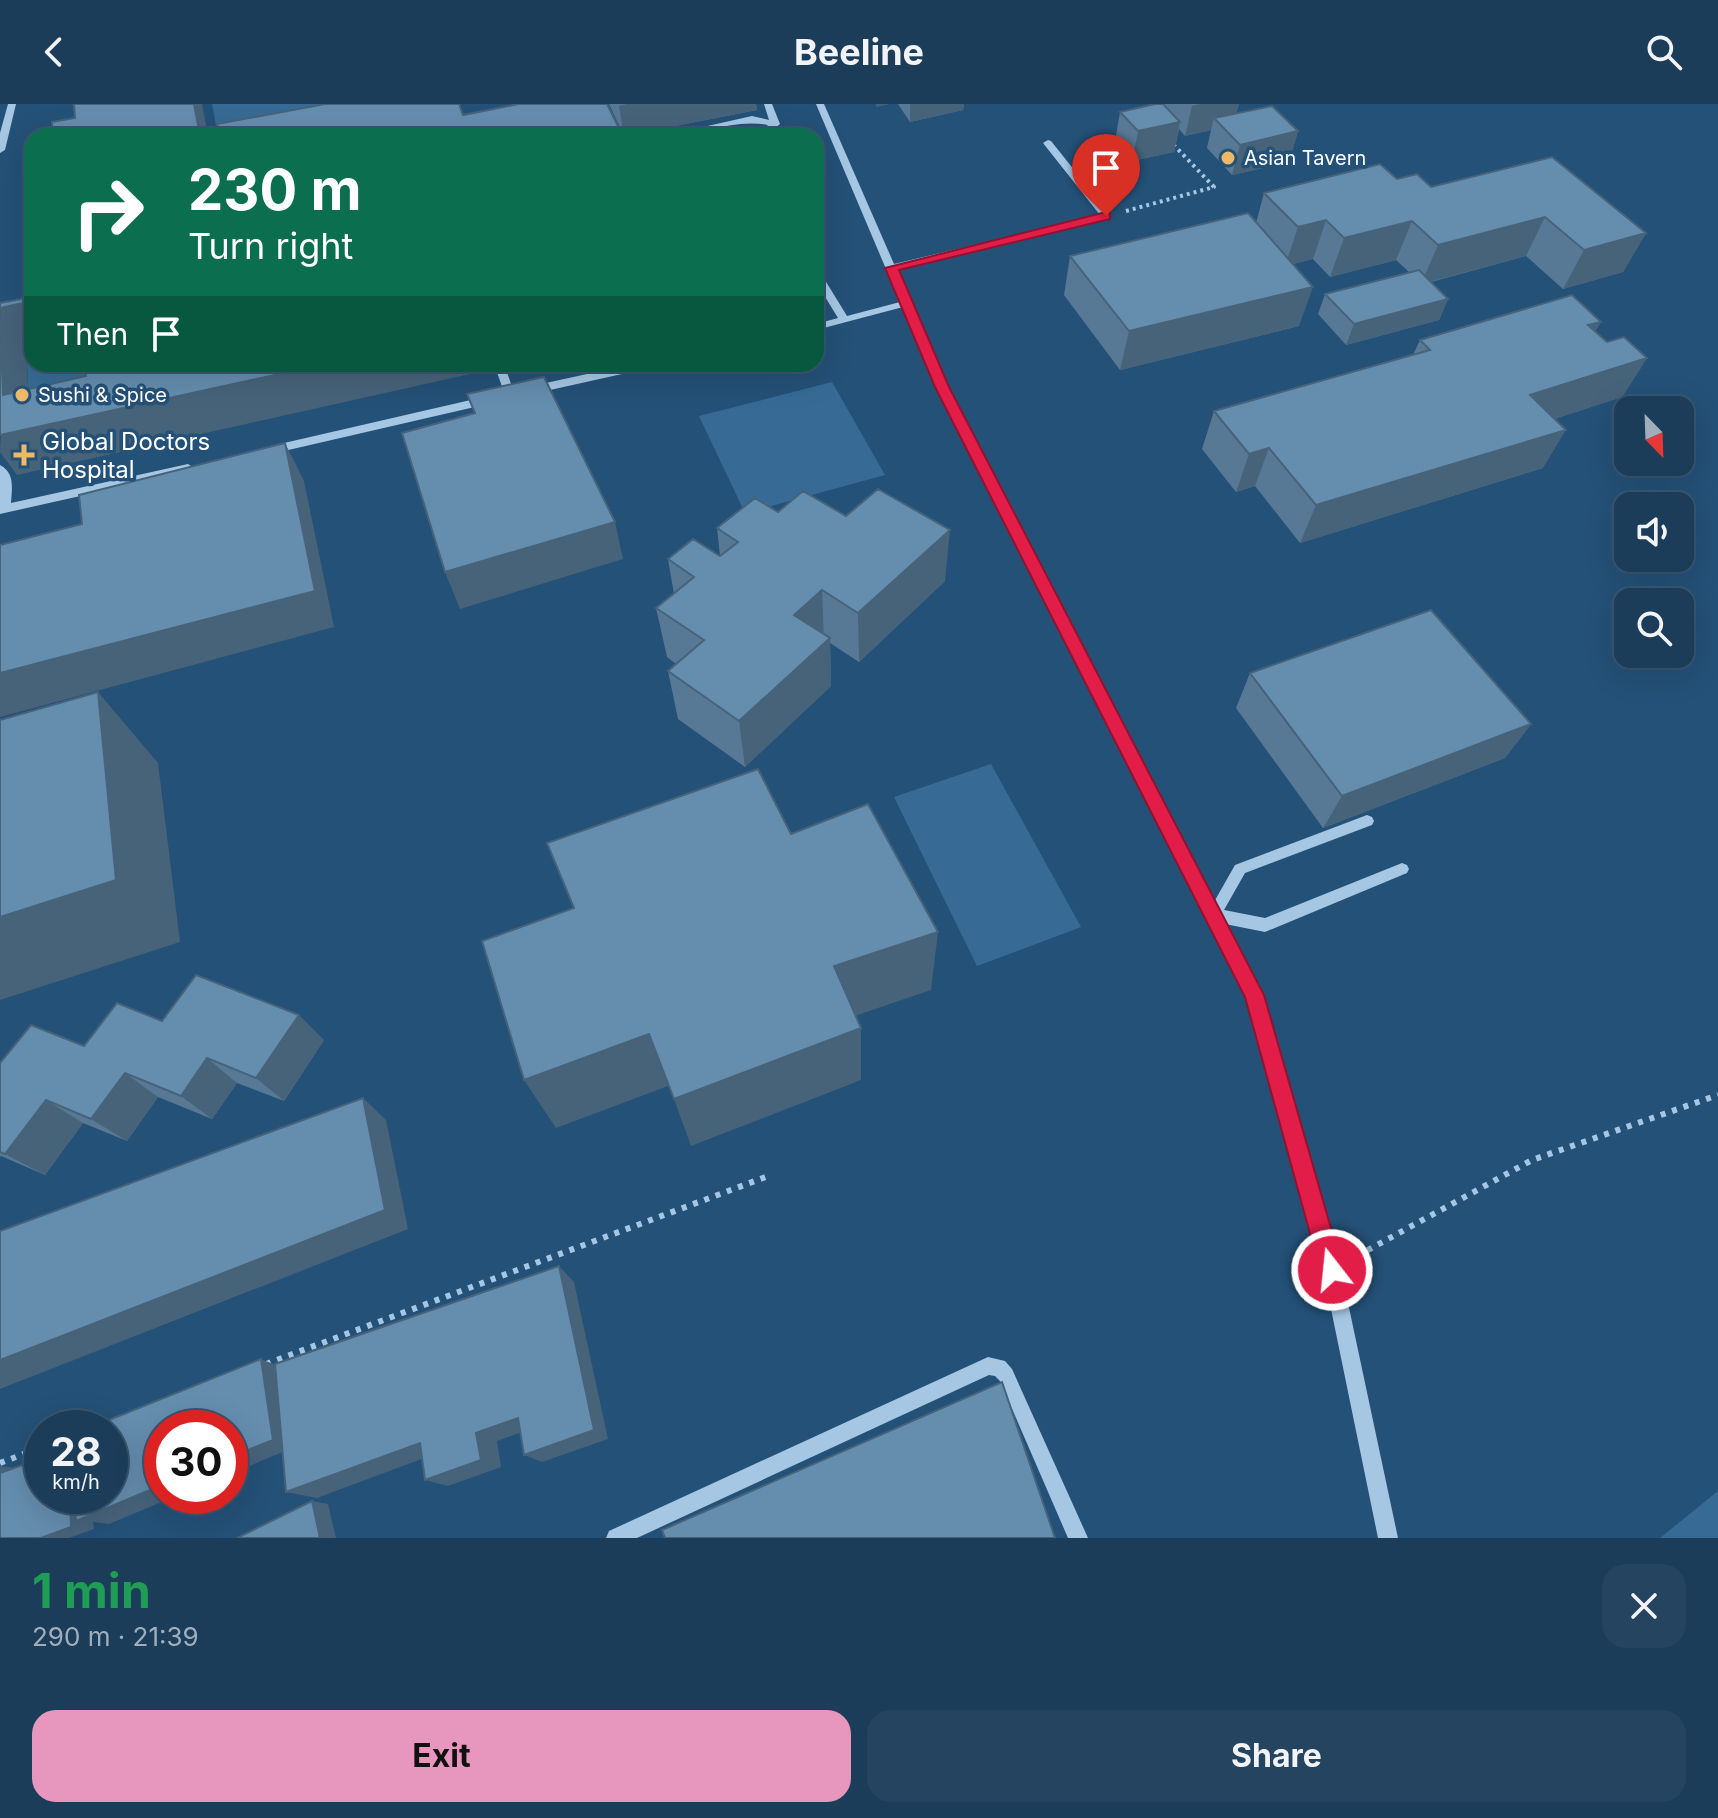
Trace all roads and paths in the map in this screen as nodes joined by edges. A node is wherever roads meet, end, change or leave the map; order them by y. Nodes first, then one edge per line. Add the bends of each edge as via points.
1 (12, 104) edge
2 (768, 104) edge
3 (820, 104) edge
4 (775, 124) junction
5 (708, 128) edge
6 (770, 128) edge
7 (1162, 132) edge
8 (1048, 143) dead end
9 (0, 150) edge
10 (1106, 216) junction
11 (892, 268) junction
12 (824, 287) edge
13 (907, 303) junction
14 (844, 320) junction
15 (824, 325) edge
16 (502, 372) edge
17 (613, 372) edge
18 (510, 395) junction
19 (265, 451) edge
20 (204, 465) edge
21 (0, 469) edge
22 (3, 509) edge
23 (1367, 821) edge
24 (1402, 869) dead end
25 (1214, 915) junction
26 (1718, 1095) edge
27 (771, 1175) dead end
28 (1332, 1270) junction
29 (256, 1367) edge
30 (24, 1454) edge
31 (0, 1463) edge
32 (616, 1538) edge
33 (1078, 1538) edge
34 (1388, 1538) edge

1 - 9 street
2 - 4 street
3 - 11 street
4 - 5 street via 752,119
4 - 6 street
7 - 10 path via 1214,187
8 - 10 street
10 - 11 street
11 - 13 street
12 - 14 street
13 - 14 street
13 - 25 street via 942,387
14 - 15 street
16 - 18 street
17 - 18 street
18 - 19 street
20 - 22 street
21 - 22 street via 7,479
23 - 25 street via 1240,869
24 - 25 street via 1265,925
25 - 28 street via 1254,995
26 - 28 path via 1532,1160
27 - 29 path
28 - 34 street
30 - 31 path
32 - 33 street via 988,1366 999,1367 1006,1375

